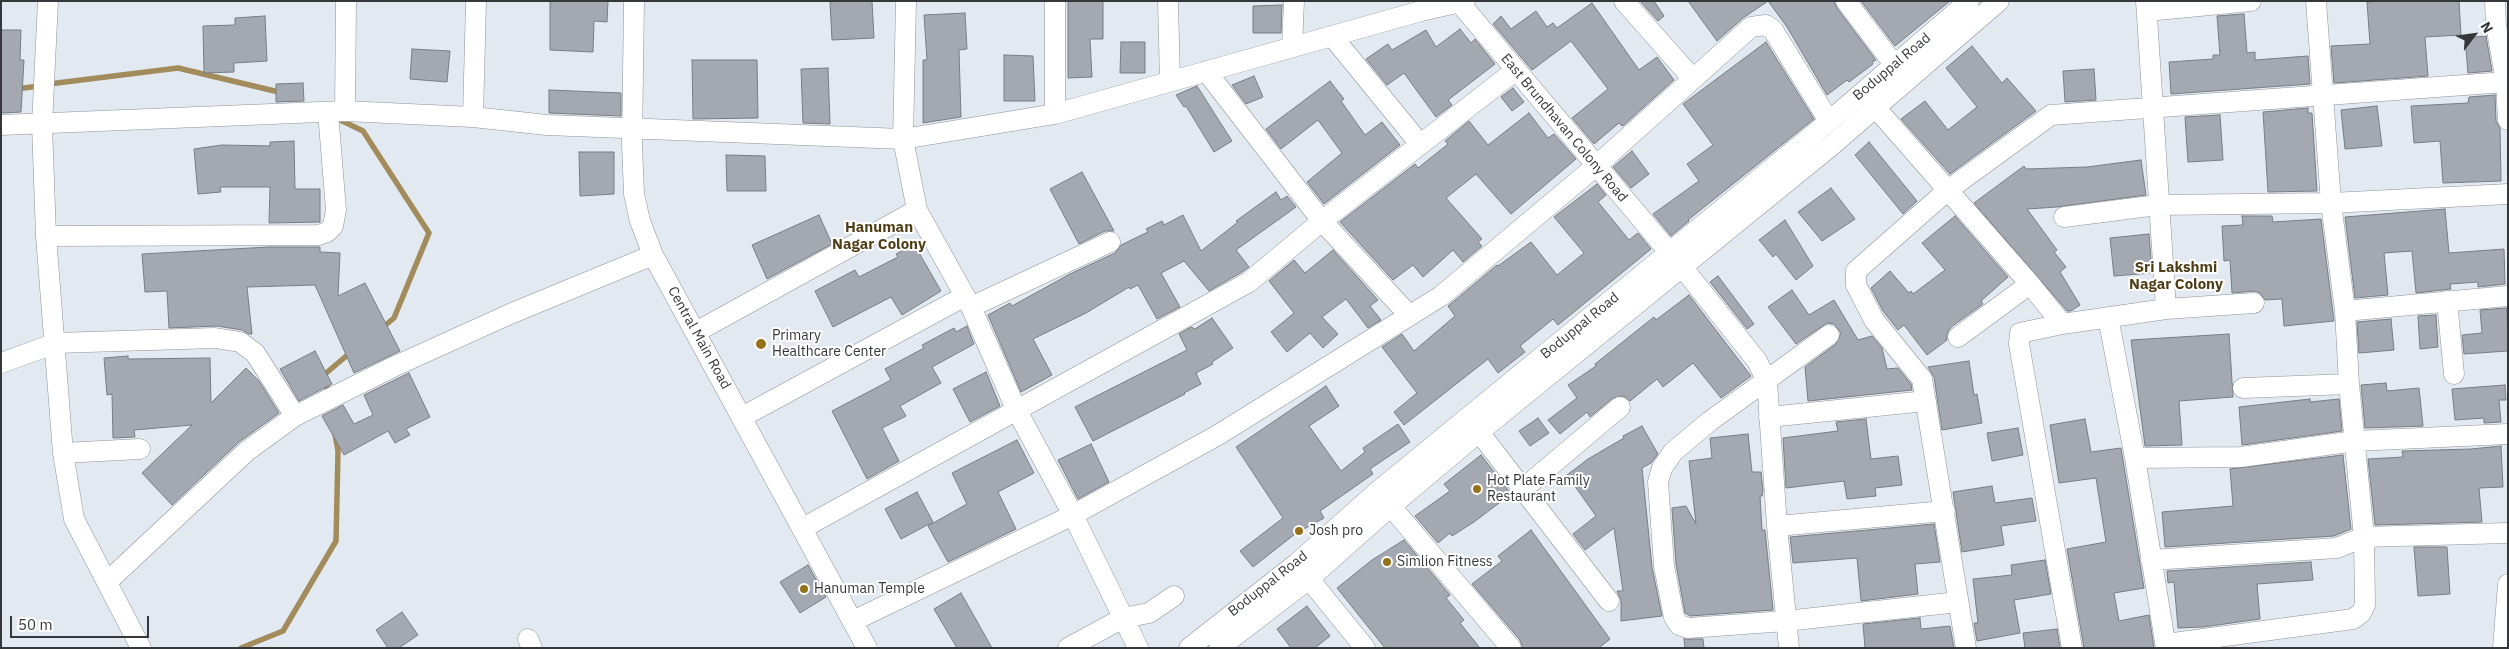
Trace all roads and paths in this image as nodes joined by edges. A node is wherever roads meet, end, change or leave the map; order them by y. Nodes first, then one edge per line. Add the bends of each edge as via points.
1 (48, 1) edge
2 (346, 1) edge
3 (476, 1) edge
4 (634, 1) edge
5 (906, 1) edge
6 (1055, 1) edge
7 (1168, 1) edge
8 (1294, 1) edge
9 (1624, 1) edge
10 (1846, 1) edge
11 (1969, 1) edge
12 (1999, 1) edge
13 (2251, 1) edge
14 (2316, 1) edge
15 (2495, 1) edge
16 (1462, 2) edge
17 (1421, 6) edge
18 (2146, 6) edge
19 (1332, 36) junction
20 (1292, 47) junction
21 (1516, 70) junction
22 (1206, 71) junction
23 (1900, 74) junction
24 (1693, 79) junction
25 (1170, 82) junction
26 (2506, 82) junction
27 (2324, 95) junction
28 (1875, 107) junction
29 (2153, 108) junction
30 (337, 112) junction
31 (1055, 114) junction
32 (473, 117) junction
33 (2508, 120) edge
34 (1829, 121) junction
35 (1, 125) edge
36 (42, 125) junction
37 (632, 127) junction
38 (904, 139) junction
39 (1420, 144) junction
40 (1596, 166) junction
41 (1948, 190) junction
42 (2508, 194) edge
43 (2330, 203) junction
44 (2158, 204) junction
45 (917, 210) junction
46 (2064, 217) dead end
47 (1322, 221) junction
48 (46, 236) junction
49 (1110, 242) dead end
50 (653, 255) junction
51 (1676, 260) junction
52 (2030, 284) junction
53 (2508, 296) edge
54 (968, 301) junction
55 (2446, 301) junction
56 (2254, 303) dead end
57 (2166, 309) junction
58 (2346, 311) junction
59 (1409, 315) junction
60 (2108, 317) junction
61 (2062, 324) junction
62 (696, 332) junction
63 (1829, 335) dead end
64 (1958, 337) dead end
65 (56, 344) junction
66 (1, 363) edge
67 (2454, 374) dead end
68 (1767, 381) junction
69 (2349, 384) junction
70 (2242, 388) dead end
71 (1926, 401) junction
72 (1620, 407) dead end
73 (1016, 409) junction
74 (295, 416) junction
75 (742, 417) junction
76 (1769, 417) junction
77 (1479, 432) junction
78 (2508, 434) edge
79 (2355, 441) junction
80 (140, 450) dead end
81 (64, 454) junction
82 (2135, 458) junction
83 (1524, 488) junction
84 (1384, 498) junction
85 (1945, 511) junction
86 (1073, 516) junction
87 (1777, 526) junction
88 (803, 528) junction
89 (2508, 533) edge
90 (2364, 537) junction
91 (2151, 560) junction
92 (1308, 579) junction
93 (107, 582) junction
94 (2508, 584) edge
95 (1174, 596) dead end
96 (1608, 601) dead end
97 (1958, 602) junction
98 (1123, 618) junction
99 (1786, 620) junction
100 (853, 621) junction
101 (2166, 646) edge
102 (1223, 647) edge
103 (141, 648) edge
104 (867, 648) edge
105 (1068, 648) edge
106 (1138, 648) edge
107 (1189, 648) edge
108 (1365, 648) edge
109 (1511, 648) edge
110 (1789, 648) edge
111 (1966, 648) edge
112 (2072, 648) edge
113 (2503, 648) edge

1 - 36 street
2 - 30 street
3 - 32 street
4 - 37 street, Central Main Road
5 - 38 street
6 - 31 street
7 - 25 street
8 - 20 street
9 - 24 street
10 - 23 street
11 - 23 street, Boduppal Road
12 - 23 street, Boduppal Road
13 - 18 street
14 - 27 street
15 - 26 street
16 - 17 street
16 - 21 street, East Brundhavan Colony Road
17 - 19 street
18 - 29 street
19 - 20 street
19 - 39 street
20 - 22 street
21 - 39 street
21 - 40 street, East Brundhavan Colony Road
22 - 25 street
22 - 47 street
23 - 28 street, Boduppal Road
23 - 34 street, Boduppal Road
24 - 34 street via 1751,27 1766,25 1773,30
24 - 40 street
25 - 31 street
26 - 27 street
26 - 33 street
27 - 29 street
27 - 43 street
28 - 41 street
28 - 51 street, Boduppal Road
29 - 41 street via 2051,114
29 - 44 street
30 - 32 street
30 - 36 street
30 - 48 street via 336,210 327,232 319,235
31 - 38 street
32 - 37 street via 547,125
34 - 51 street, Boduppal Road
35 - 36 street
36 - 48 street
37 - 38 street
37 - 50 street, Central Main Road via 634,194
38 - 45 street
39 - 47 street
40 - 51 street, East Brundhavan Colony Road
40 - 59 street via 1441,296
41 - 52 street
41 - 71 street via 1856,271 1856,285 1863,300 1874,320 1922,379
42 - 43 street
43 - 44 street
43 - 58 street
44 - 46 street
44 - 57 street
45 - 54 street
45 - 62 street
47 - 59 street
47 - 73 street via 1249,282
48 - 65 street
49 - 54 street
50 - 62 street, Central Main Road
50 - 74 street via 510,314
51 - 68 street, East Brundhavan Colony Road via 1757,361
51 - 77 street, Boduppal Road
51 - 84 street, Boduppal Road
52 - 61 street
52 - 64 street
53 - 55 street
54 - 73 street
54 - 75 street
55 - 58 street
55 - 67 street
56 - 57 street
57 - 60 street
58 - 69 street
59 - 86 street via 1218,435
60 - 61 street
60 - 82 street
61 - 112 street via 2020,333 2019,344
62 - 75 street, Central Main Road
63 - 68 street
65 - 66 street
65 - 74 street via 215,338 240,342 255,354
65 - 81 street
68 - 76 street
68 - 99 street via 1710,421 1673,452 1662,468 1658,482 1664,566 1674,617 1679,625 1688,628
69 - 70 street
69 - 79 street
71 - 76 street
71 - 85 street
72 - 83 street
73 - 86 street
73 - 88 street
74 - 93 street via 247,451
75 - 88 street, Central Main Road
76 - 87 street
77 - 83 street
77 - 84 street, Boduppal Road
78 - 79 street
79 - 82 street via 2241,458
79 - 90 street
80 - 81 street
81 - 93 street via 74,519
82 - 91 street
83 - 96 street
84 - 92 street, Boduppal Road
84 - 107 street, Boduppal Road
84 - 109 street
85 - 87 street
85 - 97 street
86 - 98 street
86 - 100 street
87 - 99 street
88 - 100 street, Central Main Road
89 - 90 street
90 - 91 street via 2337,548
90 - 101 street via 2365,605 2353,619
91 - 101 street
92 - 102 street, Boduppal Road
92 - 108 street
93 - 103 street
94 - 113 street
95 - 98 street via 1149,613
97 - 99 street
97 - 111 street
98 - 105 street
98 - 106 street
99 - 110 street
100 - 104 street, Central Main Road

